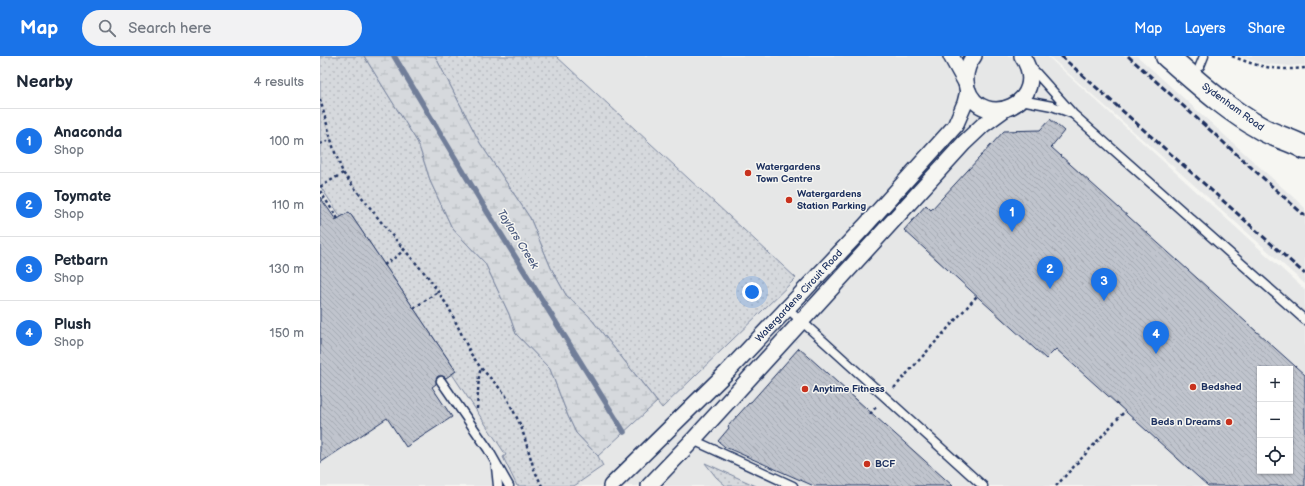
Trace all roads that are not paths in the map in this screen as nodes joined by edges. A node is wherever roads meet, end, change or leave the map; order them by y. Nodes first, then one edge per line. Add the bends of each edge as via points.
1 (951, 56) edge
2 (974, 56) edge
3 (1167, 56) edge
4 (1197, 59) edge
5 (1025, 60) edge
6 (967, 87) junction
7 (1021, 100) junction
8 (1005, 109) junction
9 (1073, 114) junction
10 (1305, 132) edge
11 (1305, 148) edge
12 (787, 308) junction
13 (1305, 320) edge
14 (802, 321) junction
15 (441, 381) dead end
16 (693, 440) junction
17 (494, 461) junction
18 (498, 486) edge
19 (509, 486) edge
20 (611, 486) edge
21 (649, 486) edge
22 (793, 486) edge
23 (983, 486) edge

1 - 6 street
2 - 6 street, Watergardens Circuit Road via 966,72
3 - 11 street, Sydenham Road via 1218,99 1254,124
4 - 10 street, Sydenham Road via 1234,94 1268,118 1285,127
5 - 7 street via 1030,72 1030,82
5 - 9 lane
6 - 8 street via 972,97 984,106
6 - 12 street, Watergardens Circuit Road via 962,111 955,126
7 - 8 street, Watergardens Circuit Road
7 - 9 lane via 1052,106
8 - 14 street, Watergardens Circuit Road via 964,143
9 - 13 lane
12 - 14 lane
12 - 20 street, Watergardens Circuit Road via 727,372
14 - 16 street, Watergardens Circuit Road
14 - 23 lane
15 - 17 lane
16 - 21 street, Watergardens Circuit Road
16 - 22 lane
17 - 18 lane
17 - 19 lane

